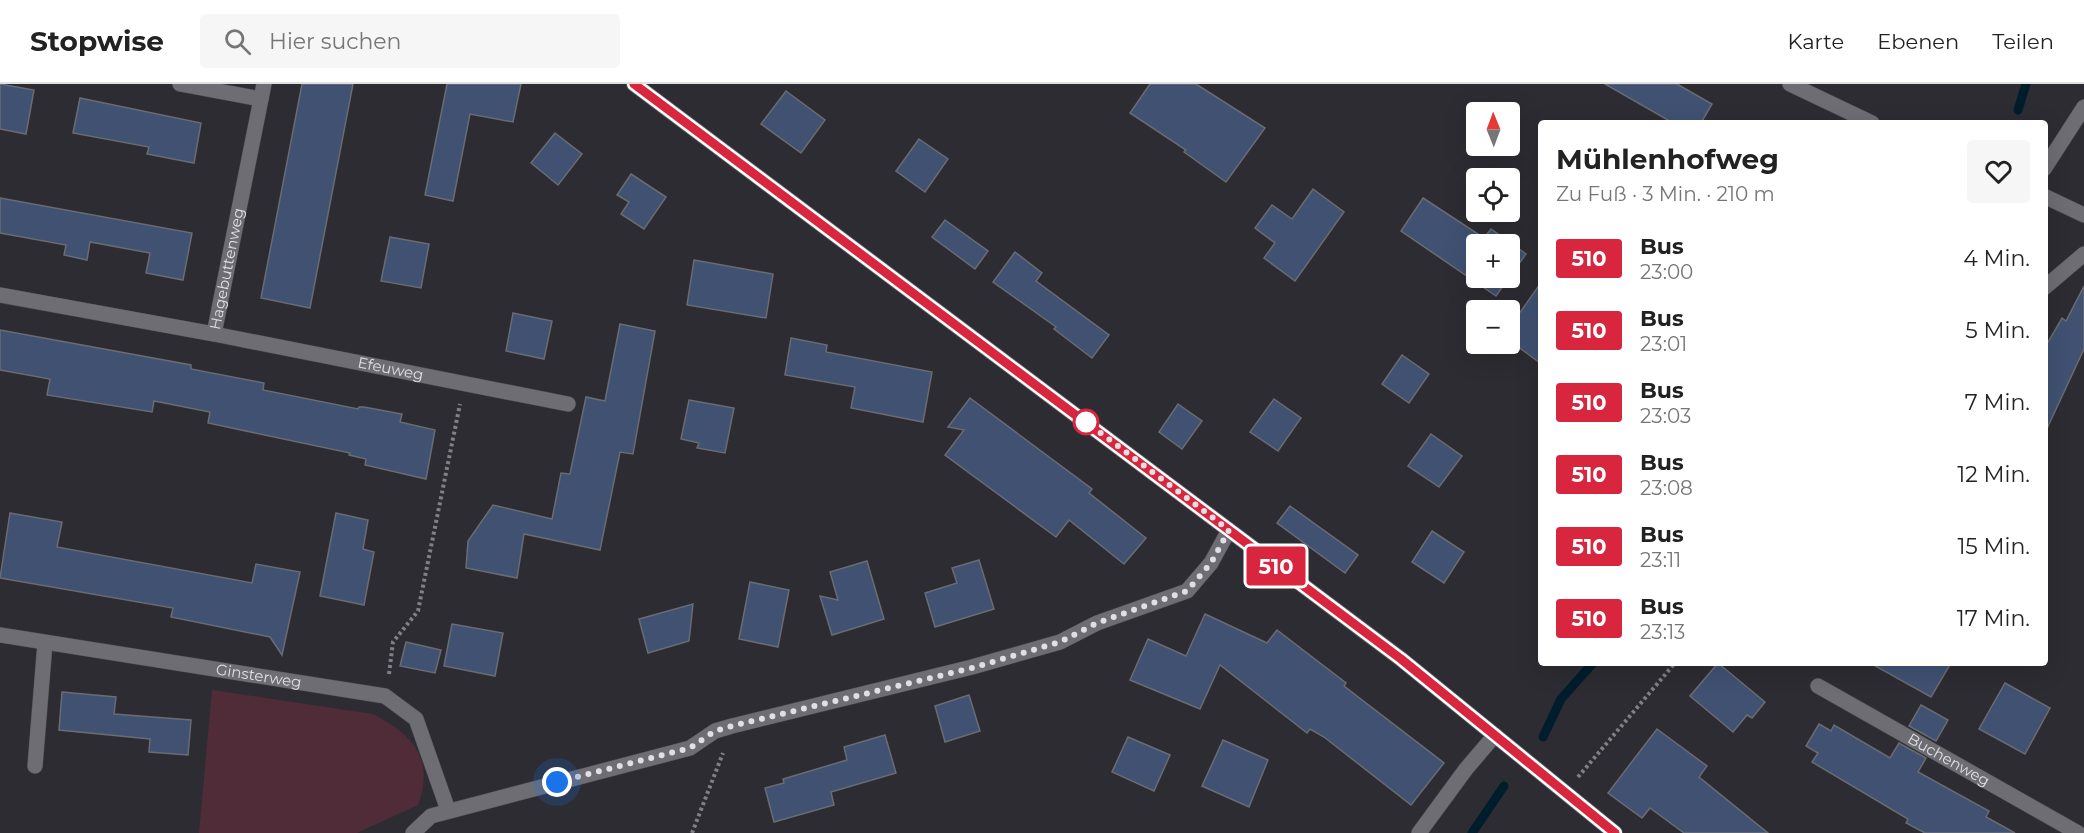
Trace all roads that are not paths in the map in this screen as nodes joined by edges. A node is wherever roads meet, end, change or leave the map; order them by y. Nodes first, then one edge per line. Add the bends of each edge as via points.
1 (180, 84) edge
2 (634, 84) edge
3 (1790, 84) edge
4 (262, 91) edge
5 (2084, 107) edge
6 (1864, 120) edge
7 (2048, 163) edge
8 (2048, 198) edge
9 (2084, 215) edge
10 (2084, 254) edge
11 (2048, 285) edge
12 (0, 295) edge
13 (214, 334) junction
14 (568, 404) dead end
15 (1229, 530) junction
16 (0, 635) edge
17 (45, 643) junction
18 (1818, 686) dead end
19 (1496, 735) junction
20 (34, 766) dead end
21 (448, 810) junction
22 (413, 833) edge
23 (1419, 833) edge
24 (1615, 833) edge
25 (2078, 833) edge

1 - 4 street, Hagebuttenweg
2 - 15 street
3 - 6 street
4 - 13 street, Hagebuttenweg
5 - 7 street
8 - 9 street
10 - 11 street
12 - 13 street, Hagebuttenweg
13 - 14 street, Efeuweg
15 - 19 street
15 - 21 street via 1211,563 1187,591 1097,623 1060,642 972,668 732,726 715,731 690,748
16 - 17 street, Ginsterweg
17 - 20 street
17 - 21 street, Ginsterweg via 385,696 416,719
18 - 25 street, Buchenweg
19 - 23 street
19 - 24 street
21 - 22 street via 431,816

